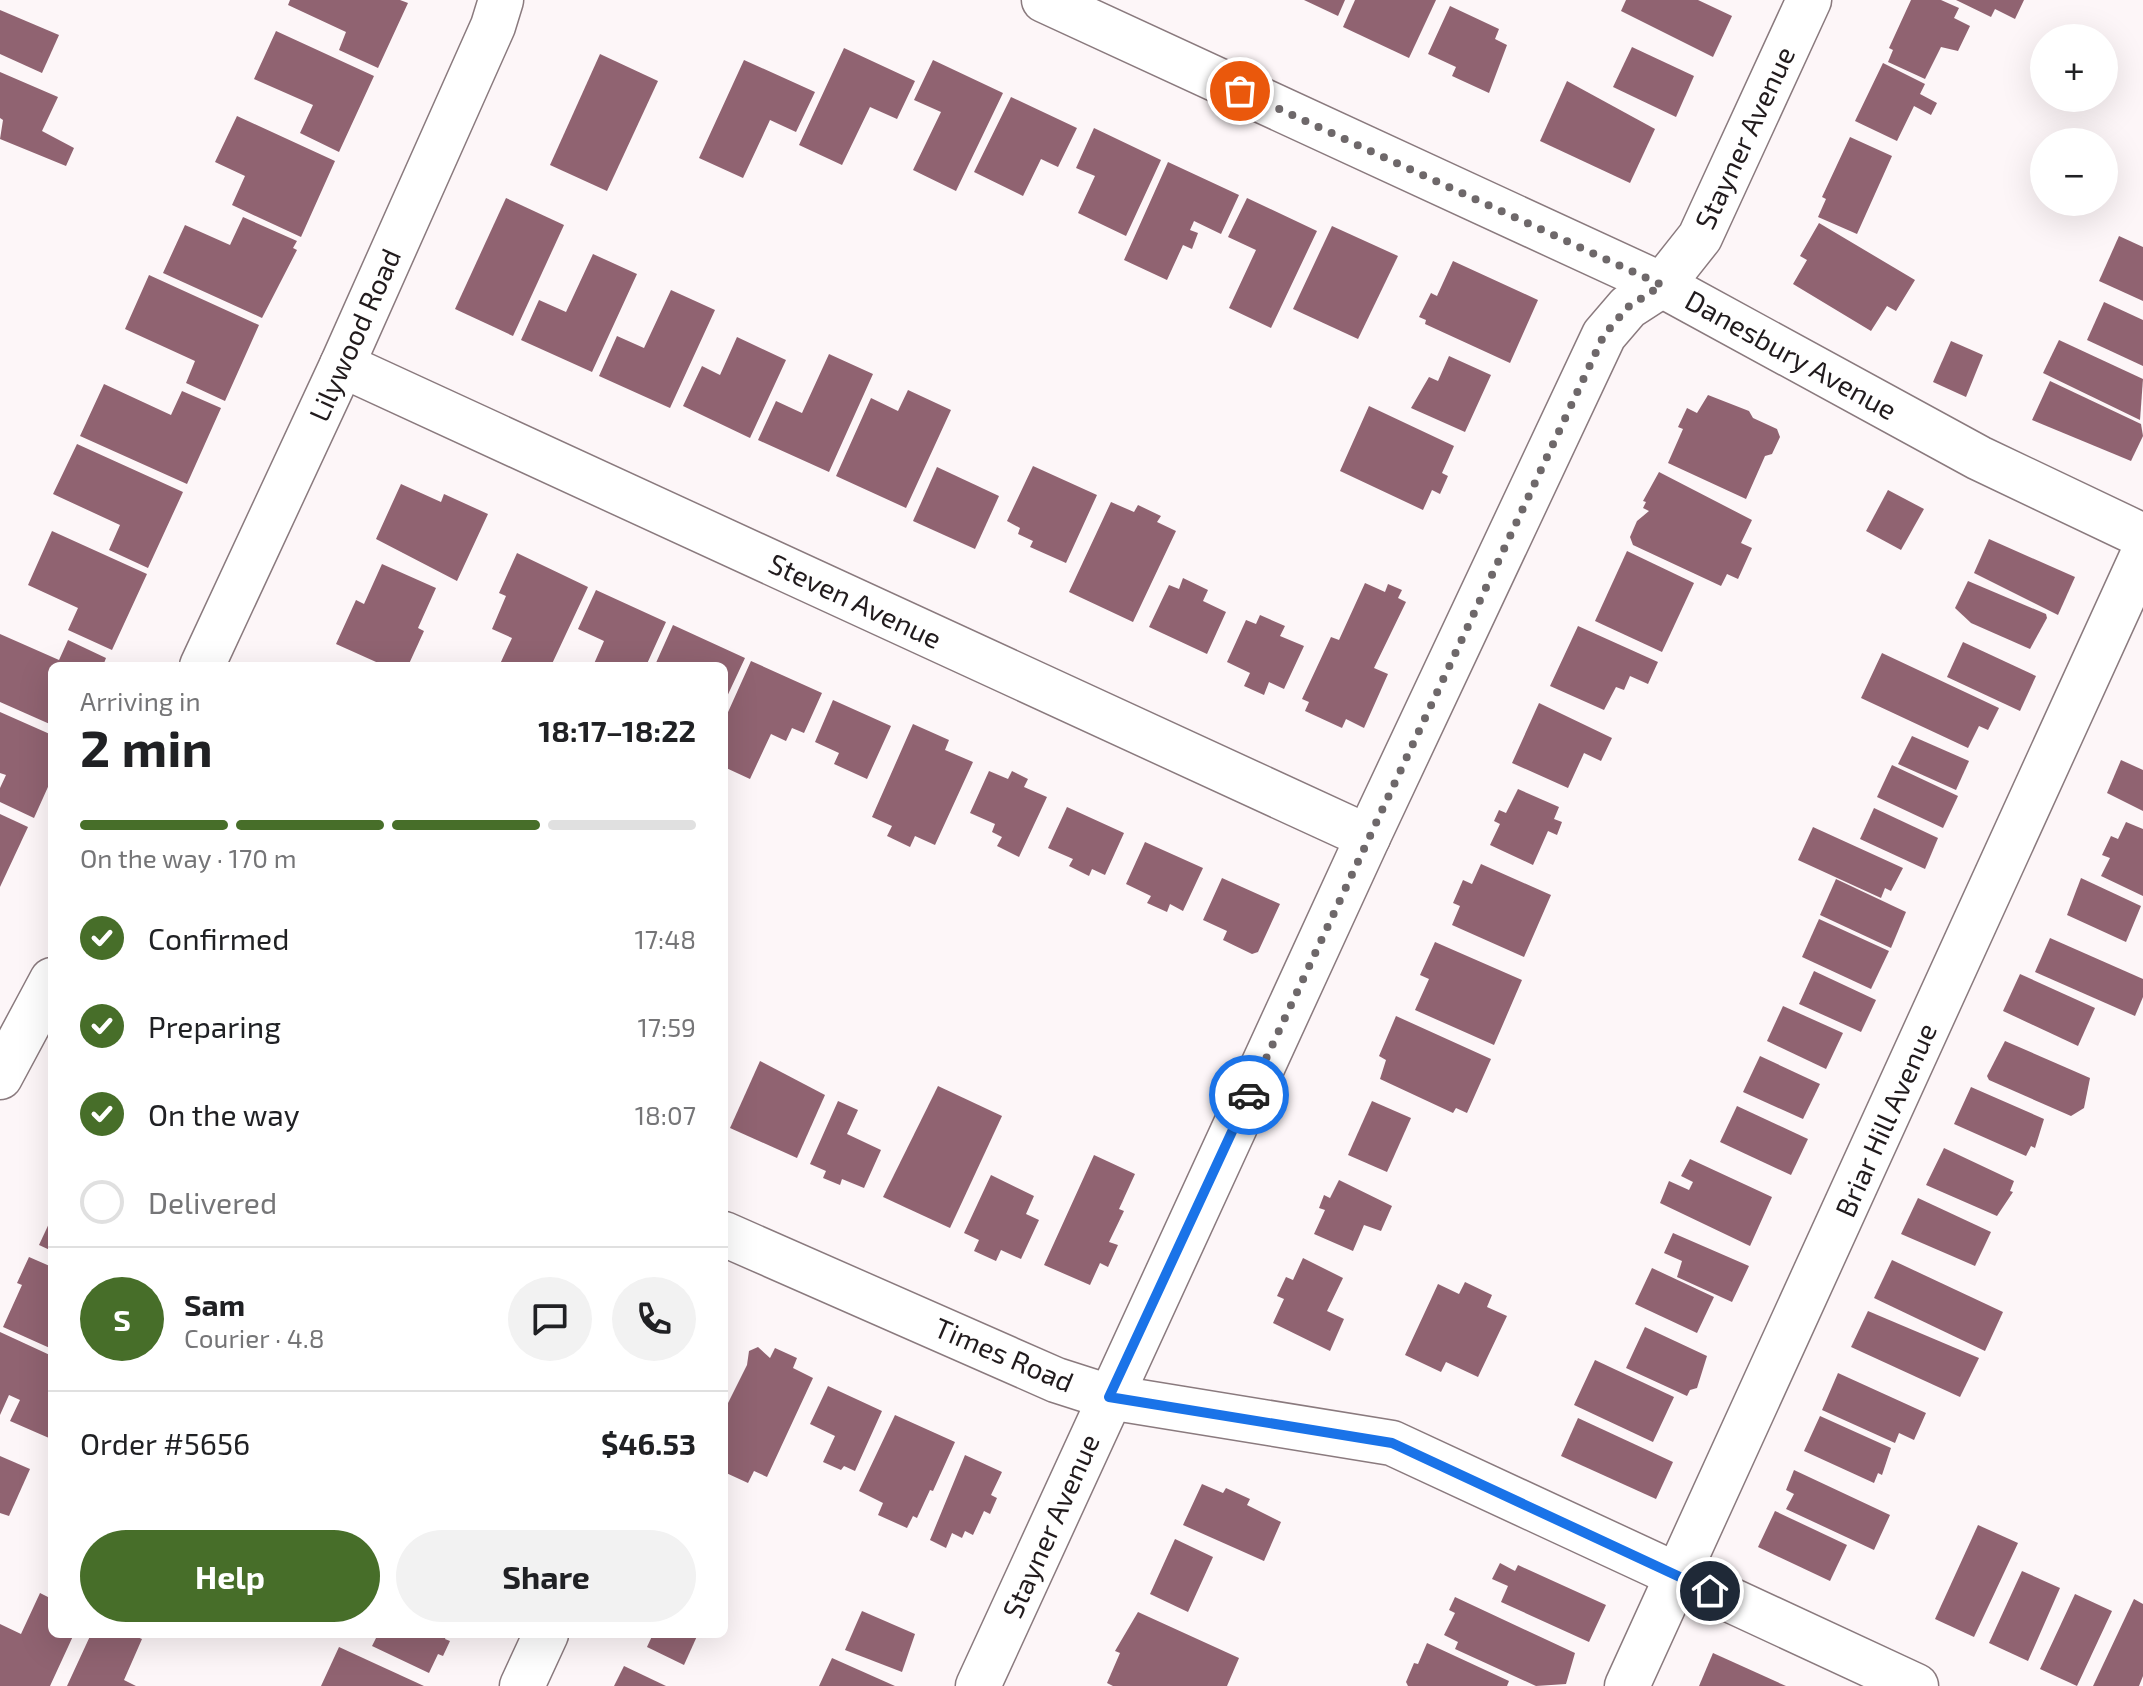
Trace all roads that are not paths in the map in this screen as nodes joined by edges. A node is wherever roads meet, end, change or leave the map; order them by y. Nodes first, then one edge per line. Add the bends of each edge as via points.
1 (501, 0) edge
2 (1044, 0) edge
3 (1809, 0) edge
4 (1662, 285) junction
5 (342, 365) junction
6 (2143, 536) edge
7 (2143, 554) edge
8 (204, 662) edge
9 (1368, 837) junction
10 (48, 987) edge
11 (0, 1077) edge
12 (728, 1244) edge
13 (1109, 1397) junction
14 (1678, 1576) junction
15 (544, 1638) edge
16 (522, 1686) edge
17 (978, 1686) edge
18 (1627, 1686) edge
19 (1916, 1686) edge

1 - 5 street, Lilywood Road
2 - 4 street, Danesbury Avenue
3 - 4 street, Stayner Avenue via 1712,216
4 - 6 street, Danesbury Avenue via 1979,458
4 - 9 street, Stayner Avenue via 1628,307 1604,335
5 - 8 street, Lilywood Road
5 - 9 street, Steven Avenue
7 - 14 street, Briar Hill Avenue
9 - 13 street, Stayner Avenue
10 - 11 street
12 - 13 street, Times Road
13 - 14 street, Times Road via 1392,1443
13 - 17 street, Stayner Avenue
14 - 18 street, Briar Hill Avenue
14 - 19 street, Times Road
15 - 16 street

